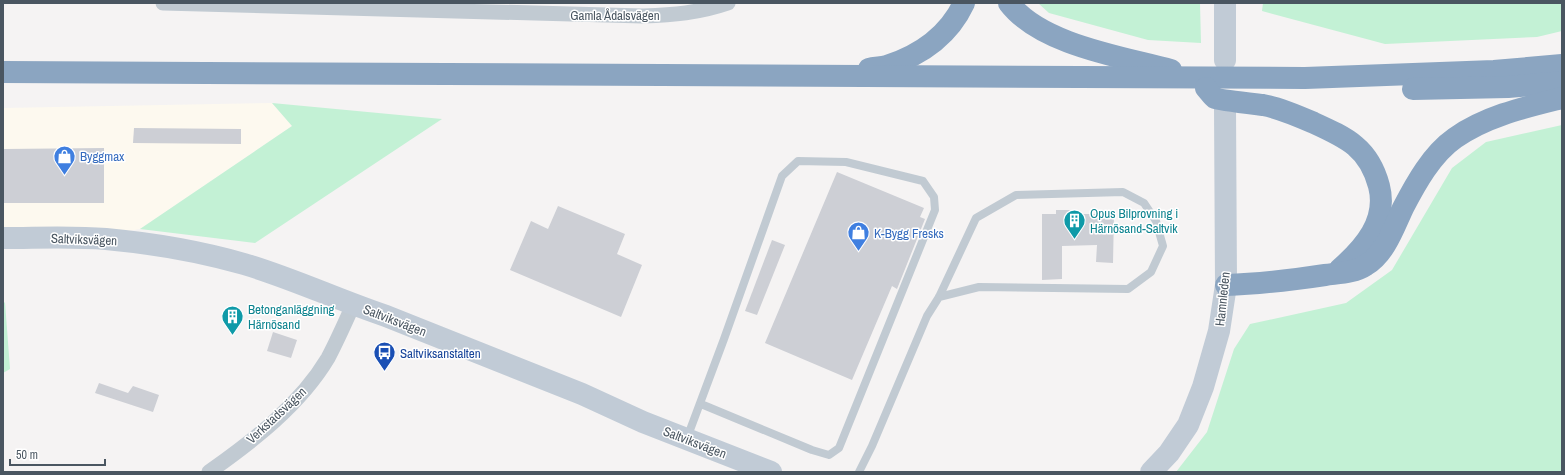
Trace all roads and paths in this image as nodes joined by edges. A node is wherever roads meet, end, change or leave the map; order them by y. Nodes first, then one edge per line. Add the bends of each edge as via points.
1 (164, 3) edge
2 (176, 3) edge
3 (728, 3) edge
4 (964, 3) edge
5 (1009, 3) edge
6 (1225, 3) edge
7 (1225, 60) dead end
8 (1562, 65) edge
9 (3, 72) edge
10 (855, 76) junction
11 (1562, 82) edge
12 (1208, 83) junction
13 (3, 85) edge
14 (1562, 98) edge
15 (1225, 107) dead end
16 (3, 238) edge
17 (1334, 274) junction
18 (1226, 285) junction
19 (939, 297) junction
20 (353, 305) junction
21 (701, 404) junction
22 (686, 438) junction
23 (208, 472) edge
24 (771, 472) edge
25 (859, 472) edge
26 (1151, 472) edge

1 - 2 street, Gamla Ådalsvägen
2 - 3 street, Gamla Ådalsvägen via 643,16 676,15 707,10
4 - 10 highway via 944,33 916,54 886,66 871,68
5 - 12 highway via 1014,10 1036,26 1077,45 1190,75
6 - 7 street
8 - 12 highway via 1494,71
9 - 10 highway
10 - 12 highway
11 - 12 highway via 1443,89
12 - 13 highway via 239,82
12 - 17 highway via 1215,98 1265,106 1303,118 1343,136 1368,159 1381,191 1377,224 1358,254
14 - 17 highway via 1498,116 1474,126 1454,139 1428,167 1376,256 1356,270
15 - 18 street, Hamnleden
16 - 20 street, Saltviksvägen via 105,239 206,255 300,283
17 - 18 highway via 1259,284
18 - 26 street, Hamnleden via 1218,330 1195,411 1180,439
19 - 19 lane via 976,218 1016,195 1123,192 1144,203 1156,221 1163,246 1151,272 1128,289 979,287
19 - 25 lane via 927,316
20 - 22 street, Saltviksvägen via 582,394
20 - 23 street, Verkstadsvägen via 327,358 298,397 249,442
21 - 21 lane via 782,176 798,161 846,162 923,182 934,197 935,210 840,448 829,455 812,450
21 - 22 lane
22 - 24 street, Saltviksvägen

